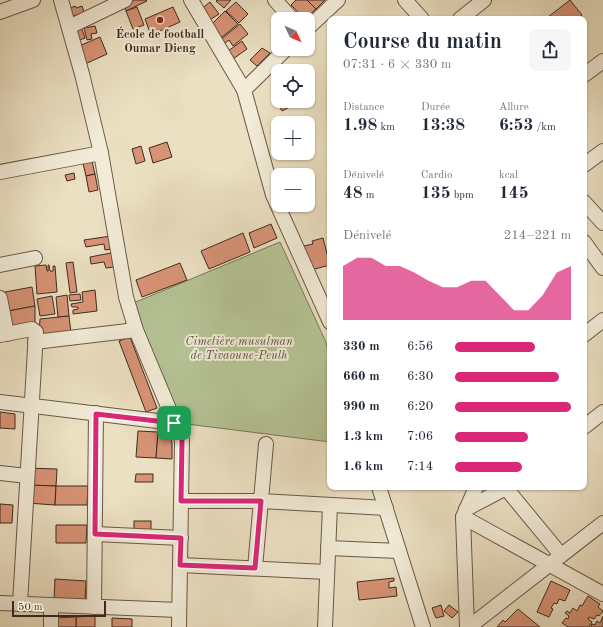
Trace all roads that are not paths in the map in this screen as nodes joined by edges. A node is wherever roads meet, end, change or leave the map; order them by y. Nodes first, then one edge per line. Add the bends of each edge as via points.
1 (33, 0) edge
2 (61, 0) edge
3 (125, 0) edge
4 (191, 0) edge
5 (275, 0) edge
6 (338, 0) edge
7 (405, 0) edge
8 (478, 2) edge
9 (0, 12) edge
10 (286, 12) edge
11 (419, 16) edge
12 (463, 16) edge
13 (315, 21) edge
14 (69, 27) junction
15 (279, 56) edge
16 (603, 61) edge
17 (587, 73) edge
18 (244, 90) junction
19 (603, 151) edge
20 (101, 153) junction
21 (587, 163) edge
22 (0, 172) edge
23 (587, 205) edge
24 (603, 222) edge
25 (587, 246) edge
26 (35, 258) dead end
27 (0, 265) edge
28 (603, 268) edge
29 (0, 298) edge
30 (327, 315) edge
31 (603, 320) edge
32 (136, 330) junction
33 (587, 333) edge
34 (4, 335) edge
35 (35, 342) junction
36 (0, 402) edge
37 (31, 406) junction
38 (603, 412) edge
39 (96, 414) junction
40 (174, 423) junction
41 (587, 425) edge
42 (266, 444) dead end
43 (0, 473) edge
44 (27, 476) junction
45 (380, 490) edge
46 (475, 490) edge
47 (504, 490) edge
48 (509, 490) edge
49 (181, 501) junction
50 (261, 501) junction
51 (330, 505) junction
52 (386, 508) junction
53 (465, 513) junction
54 (603, 523) edge
55 (95, 534) junction
56 (181, 538) junction
57 (328, 548) junction
58 (399, 551) junction
59 (561, 555) junction
60 (180, 565) junction
61 (549, 565) junction
62 (255, 568) junction
63 (327, 572) junction
64 (603, 594) edge
65 (0, 603) edge
66 (20, 604) junction
67 (51, 605) junction
68 (94, 607) junction
69 (179, 610) junction
70 (51, 627) edge
71 (179, 627) edge
72 (325, 627) edge
73 (423, 627) edge
74 (468, 627) edge

1 - 9 street
2 - 14 street
3 - 14 street
4 - 18 street
5 - 10 street
6 - 13 street
7 - 11 street
8 - 12 street
14 - 20 street
15 - 18 street
16 - 17 street
18 - 30 street via 273,195
19 - 21 street
20 - 22 street
20 - 32 street via 126,297
23 - 24 street
25 - 28 street
26 - 27 street
29 - 34 street
31 - 33 street
32 - 35 street
32 - 40 street
34 - 35 street via 32,329 36,332
35 - 37 street
36 - 37 street
37 - 39 street
37 - 44 street
38 - 41 street
39 - 40 street
39 - 55 street
40 - 49 street via 182,440
42 - 50 street
43 - 44 street
44 - 66 street
45 - 52 street
46 - 53 street
47 - 53 street
48 - 59 street
49 - 50 street
49 - 56 street
50 - 51 street
50 - 62 street
51 - 52 street
51 - 57 street
52 - 58 street
53 - 61 street
53 - 74 street
54 - 59 street
55 - 56 street
55 - 68 street
56 - 60 street
57 - 58 street
57 - 63 street
58 - 73 street
59 - 61 street
60 - 62 street
60 - 69 street
61 - 64 street
61 - 74 street
62 - 63 street
63 - 72 street
65 - 66 street
66 - 67 street
67 - 68 street
67 - 70 street
68 - 69 street
69 - 71 street

